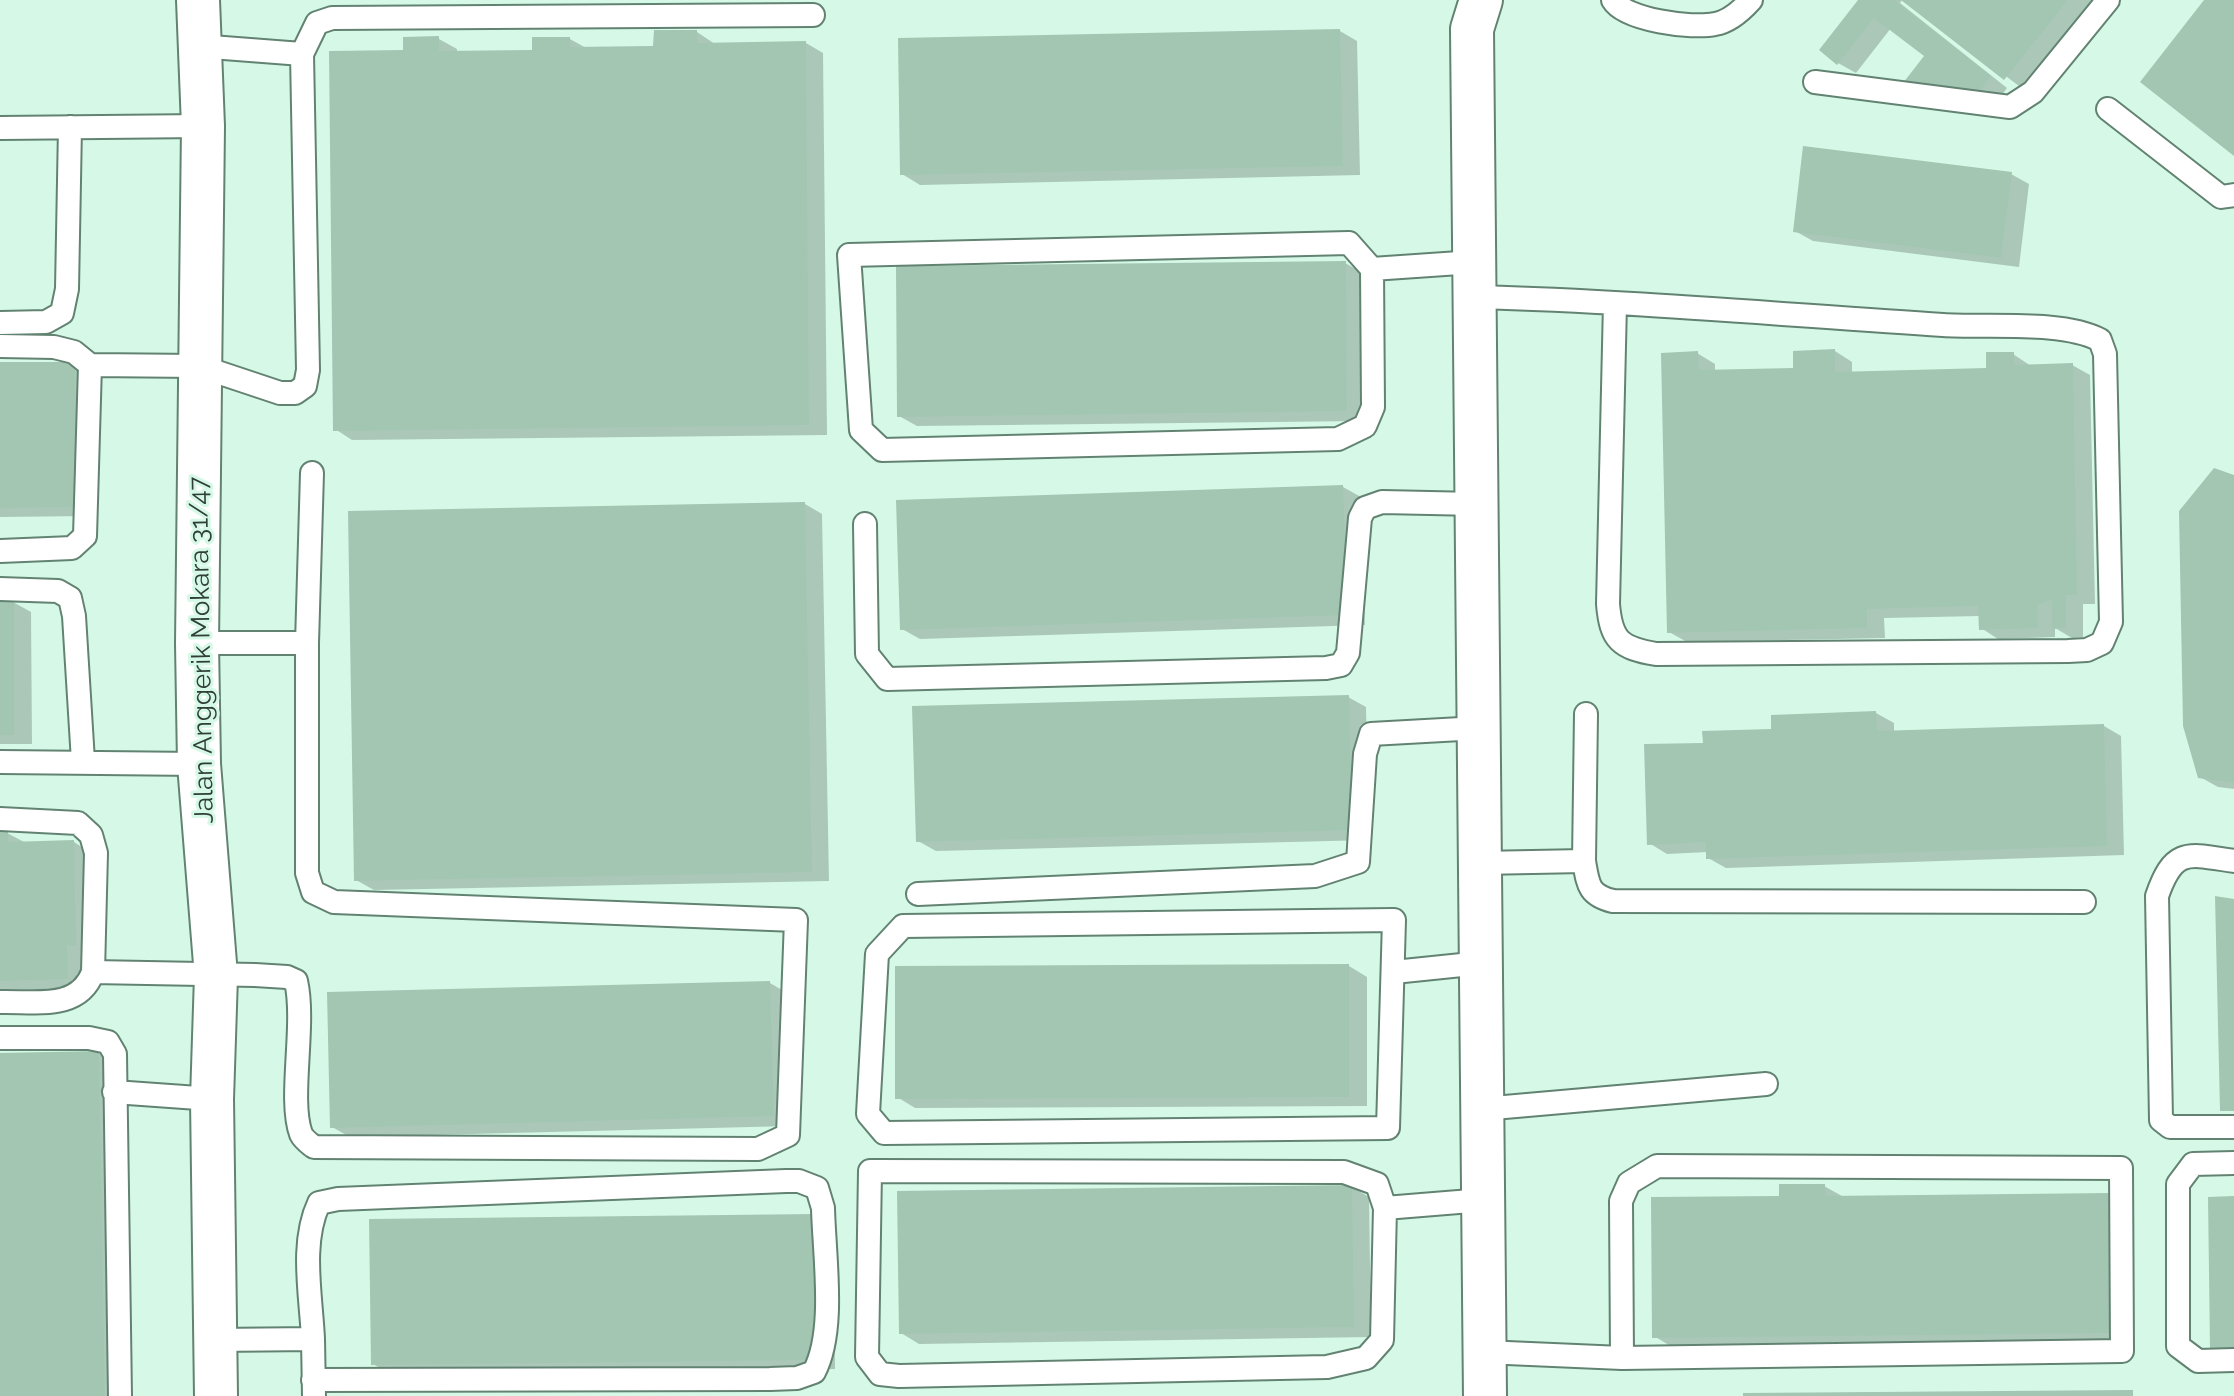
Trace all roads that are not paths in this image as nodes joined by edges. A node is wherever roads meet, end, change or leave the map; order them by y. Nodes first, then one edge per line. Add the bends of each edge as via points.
1 (198, 0) edge
2 (1481, 0) edge
3 (1613, 0) edge
4 (1751, 0) edge
5 (2108, 0) edge
6 (813, 15) dead end
7 (198, 46) junction
8 (302, 54) junction
9 (1815, 82) dead end
10 (2108, 109) dead end
11 (203, 126) junction
12 (70, 127) junction
13 (0, 128) edge
14 (2234, 195) edge
15 (1372, 269) junction
16 (1475, 280) junction
17 (1615, 303) junction
18 (0, 323) edge
19 (0, 346) edge
20 (90, 365) junction
21 (199, 366) junction
22 (312, 473) dead end
23 (1477, 504) junction
24 (865, 524) dead end
25 (0, 551) edge
26 (0, 589) edge
27 (197, 643) junction
28 (307, 643) junction
29 (1586, 714) dead end
30 (1479, 728) junction
31 (83, 761) junction
32 (0, 762) edge
33 (199, 764) junction
34 (0, 819) edge
35 (1584, 861) junction
36 (2234, 861) edge
37 (1480, 863) junction
38 (918, 894) dead end
39 (2084, 902) dead end
40 (1481, 963) junction
41 (93, 972) junction
42 (1394, 972) junction
43 (216, 976) junction
44 (0, 1002) edge
45 (0, 1038) edge
46 (1766, 1084) dead end
47 (114, 1092) junction
48 (212, 1099) junction
49 (1482, 1109) junction
50 (2234, 1127) edge
51 (2234, 1163) edge
52 (1483, 1200) junction
53 (1385, 1208) junction
54 (313, 1339) junction
55 (215, 1340) junction
56 (1484, 1352) junction
57 (1622, 1358) junction
58 (2234, 1360) edge
59 (314, 1388) edge
60 (120, 1396) edge
61 (216, 1396) edge
62 (1485, 1396) edge

1 - 7 street, Jalan Anggerik Mokara 31/47
2 - 16 street via 1472,29
3 - 4 lane via 1641,17 1716,24
5 - 9 lane via 2033,92 2010,107
6 - 8 lane via 332,18 317,23
7 - 8 lane
7 - 11 street, Jalan Anggerik Mokara 31/47
8 - 21 lane via 305,386 295,393 280,393
10 - 14 lane via 2221,197
11 - 12 lane
11 - 21 street, Jalan Anggerik Mokara 31/47
12 - 13 lane
12 - 18 lane via 62,313 46,322
15 - 15 lane via 1373,407 1365,426 1338,439 882,450 861,430 849,255 1349,243
15 - 16 lane
16 - 17 lane
16 - 23 street
17 - 17 lane via 1608,604 1610,630 1621,642 1656,654 2068,651 2102,643 2111,622 2105,354 2100,340 2058,330
19 - 20 lane via 54,347 74,352
20 - 21 lane
20 - 25 lane via 85,536 72,548
21 - 27 street, Jalan Anggerik Mokara 31/47
22 - 28 lane
23 - 24 lane via 1382,502 1365,508 1348,653 1341,665 1326,668 887,679 867,654
23 - 30 street
26 - 31 lane via 58,591 70,598
27 - 28 lane
27 - 33 street, Jalan Anggerik Mokara 31/47
28 - 43 lane via 307,873 313,892 334,902 361,904 796,920 788,1135 758,1149 314,1147 303,1138 298,1122 296,981
29 - 35 lane
30 - 37 street
30 - 38 lane via 1371,734 1358,862 1315,876
31 - 32 lane
31 - 33 lane
33 - 43 street, Jalan Anggerik Mokara 31/47
34 - 41 lane via 61,820 78,823 91,835 96,853
35 - 37 lane
35 - 39 lane via 1589,889 1613,901
36 - 50 lane via 2196,855 2179,859 2166,869 2157,896 2161,1120 2170,1127
37 - 40 street
40 - 42 lane
40 - 49 street
41 - 43 lane
41 - 44 lane via 87,987 71,999
42 - 42 lane via 1388,1128 884,1133 868,1114 877,954 903,926 1394,920
43 - 48 street, Jalan Anggerik Mokara 31/47
45 - 47 lane via 108,1042 115,1054
46 - 49 lane
47 - 48 lane
47 - 60 lane
48 - 55 street, Jalan Anggerik Mokara 31/47
49 - 52 street
51 - 58 lane via 2193,1164 2178,1184 2178,1346 2198,1361
52 - 53 lane
52 - 56 street
53 - 53 lane via 1377,1184 1344,1172 870,1171 867,1357 880,1374 899,1376 1327,1367 1366,1358 1382,1340
54 - 55 lane
54 - 59 lane
54 - 59 lane via 309,1246 319,1203 799,1181 817,1188 823,1208 825,1335 814,1372 797,1378
55 - 61 street, Jalan Anggerik Mokara 31/47
56 - 57 lane
56 - 62 street
57 - 57 lane via 2122,1351 2121,1168 1657,1166 1629,1183 1621,1201

